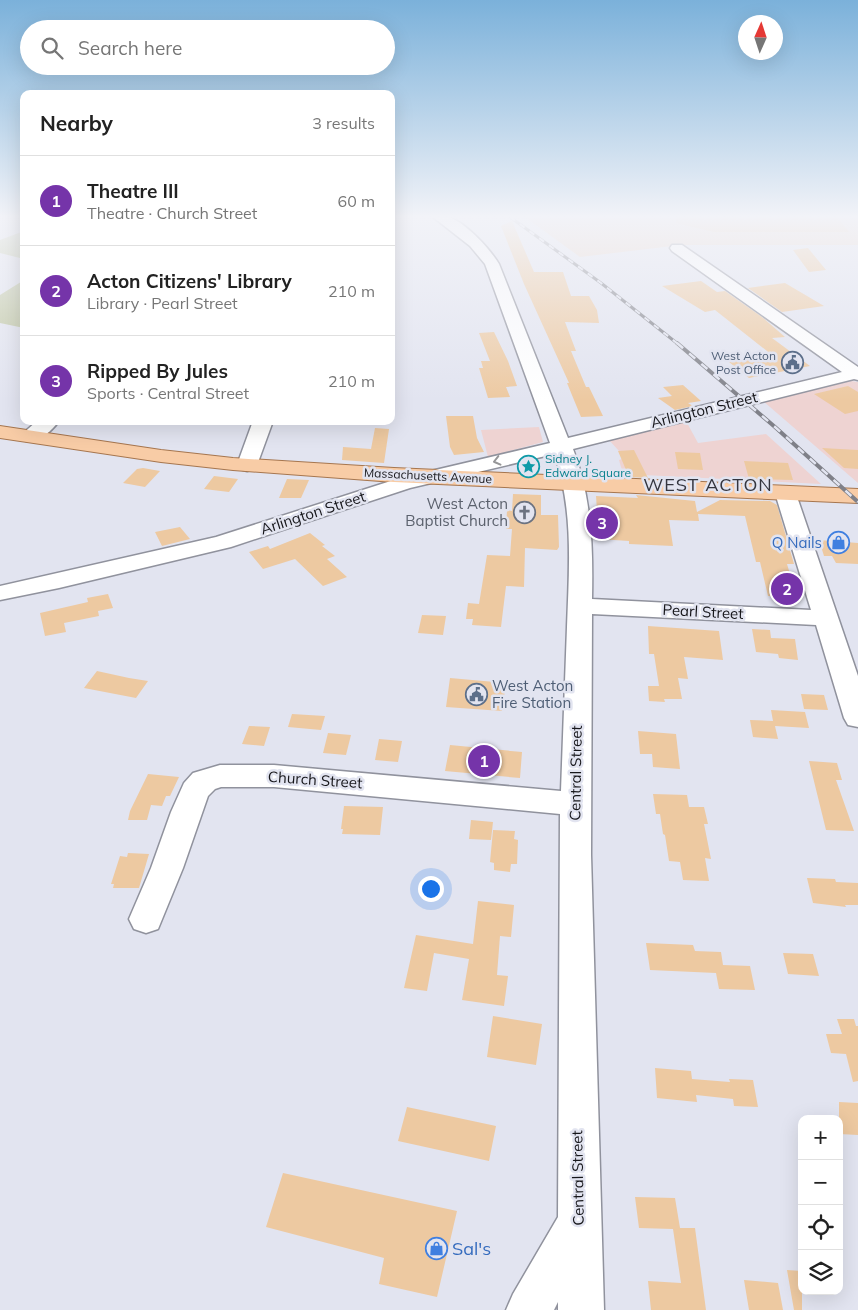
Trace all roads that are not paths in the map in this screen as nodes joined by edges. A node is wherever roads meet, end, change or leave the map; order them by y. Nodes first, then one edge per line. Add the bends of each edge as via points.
1 (497, 278) edge
2 (720, 278) edge
3 (857, 374) edge
4 (44, 425) edge
5 (262, 425) edge
6 (0, 432) edge
7 (30, 436) junction
8 (561, 445) junction
9 (247, 465) junction
10 (430, 476) junction
11 (575, 483) junction
12 (786, 493) junction
13 (858, 496) edge
14 (0, 592) edge
15 (580, 606) junction
16 (826, 618) junction
17 (858, 718) edge
18 (576, 804) junction
19 (146, 918) dead end
20 (579, 1222) junction
21 (528, 1310) edge
22 (581, 1310) edge

1 - 8 street, Central Street
2 - 3 street
3 - 8 street, Arlington Street
4 - 7 street
5 - 9 street
6 - 7 main road, Massachusetts Avenue
7 - 9 main road, Massachusetts Avenue via 174,458
8 -> 10 street, Arlington Street
8 - 11 street, Central Street
9 - 10 main road, Massachusetts Avenue
10 - 11 main road, Massachusetts Avenue
10 - 14 street, Arlington Street via 223,542
11 - 12 main road, Massachusetts Avenue
11 - 15 street, Central Street via 580,526
12 - 13 main road, Massachusetts Avenue
12 - 16 street
15 - 16 street, Pearl Street
15 - 18 street, Central Street
16 - 17 street
18 - 19 street, Church Street via 274,776 220,776 204,782 195,791
18 - 20 street, Central Street
20 - 21 street
20 - 22 street, Central Street

